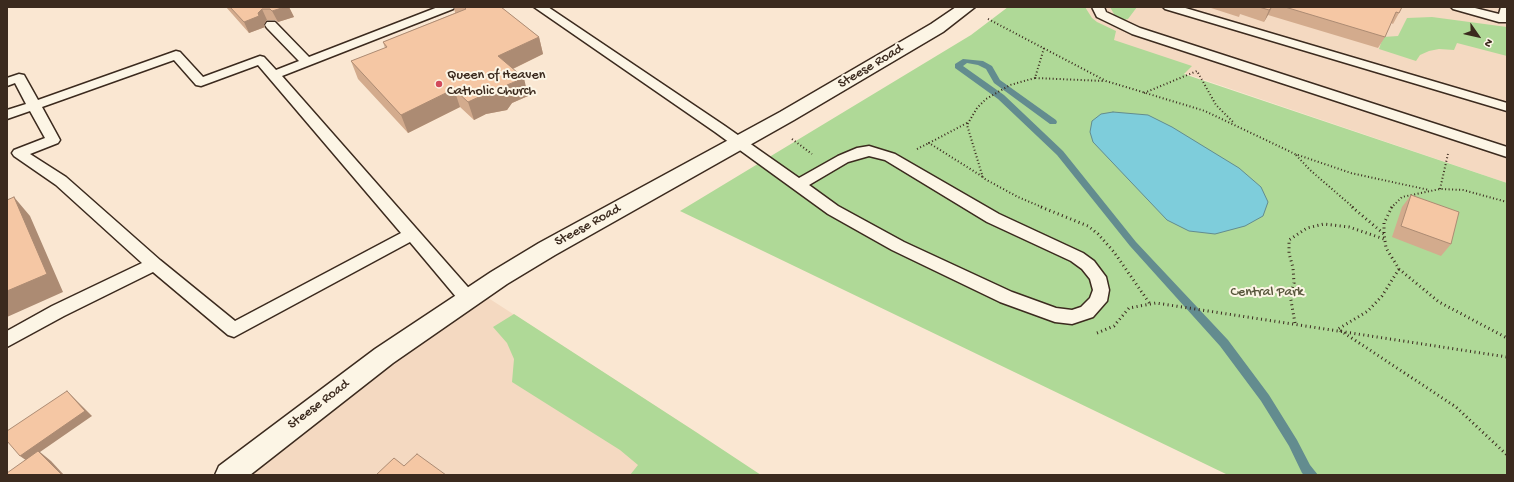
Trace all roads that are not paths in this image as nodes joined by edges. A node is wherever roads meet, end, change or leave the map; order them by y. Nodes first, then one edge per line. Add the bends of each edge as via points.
1 (540, 7) edge
2 (967, 7) edge
3 (1098, 7) edge
4 (1169, 7) edge
5 (1457, 7) edge
6 (1507, 7) edge
7 (443, 8) edge
8 (271, 25) edge
9 (307, 62) junction
10 (274, 75) junction
11 (7, 82) edge
12 (34, 105) junction
13 (1507, 107) edge
14 (7, 115) edge
15 (738, 143) junction
16 (1507, 152) edge
17 (13, 155) edge
18 (798, 185) junction
19 (412, 234) junction
20 (154, 264) junction
21 (468, 299) junction
22 (7, 340) edge
23 (229, 475) edge

1 - 15 lane
2 - 15 street, Steese Road via 937,28
3 - 16 lane via 1101,14 1136,31
4 - 13 lane
5 - 6 lane via 1503,18
7 - 9 lane
8 - 9 lane
9 - 10 lane
10 - 12 lane via 260,60 201,82 176,55
10 - 19 lane
11 - 12 lane via 19,78
12 - 14 lane
12 - 17 lane via 53,140
15 - 18 lane
15 - 21 street, Steese Road via 533,257
17 - 20 lane via 61,181
18 - 18 lane via 833,210 898,246 1034,309 1055,315 1072,316 1087,312 1098,301 1101,290 1098,277 1077,257 993,218 880,152 869,151 843,158
19 - 20 lane via 234,330
19 - 21 lane
20 - 22 lane via 58,311
21 - 23 street, Steese Road via 384,356

